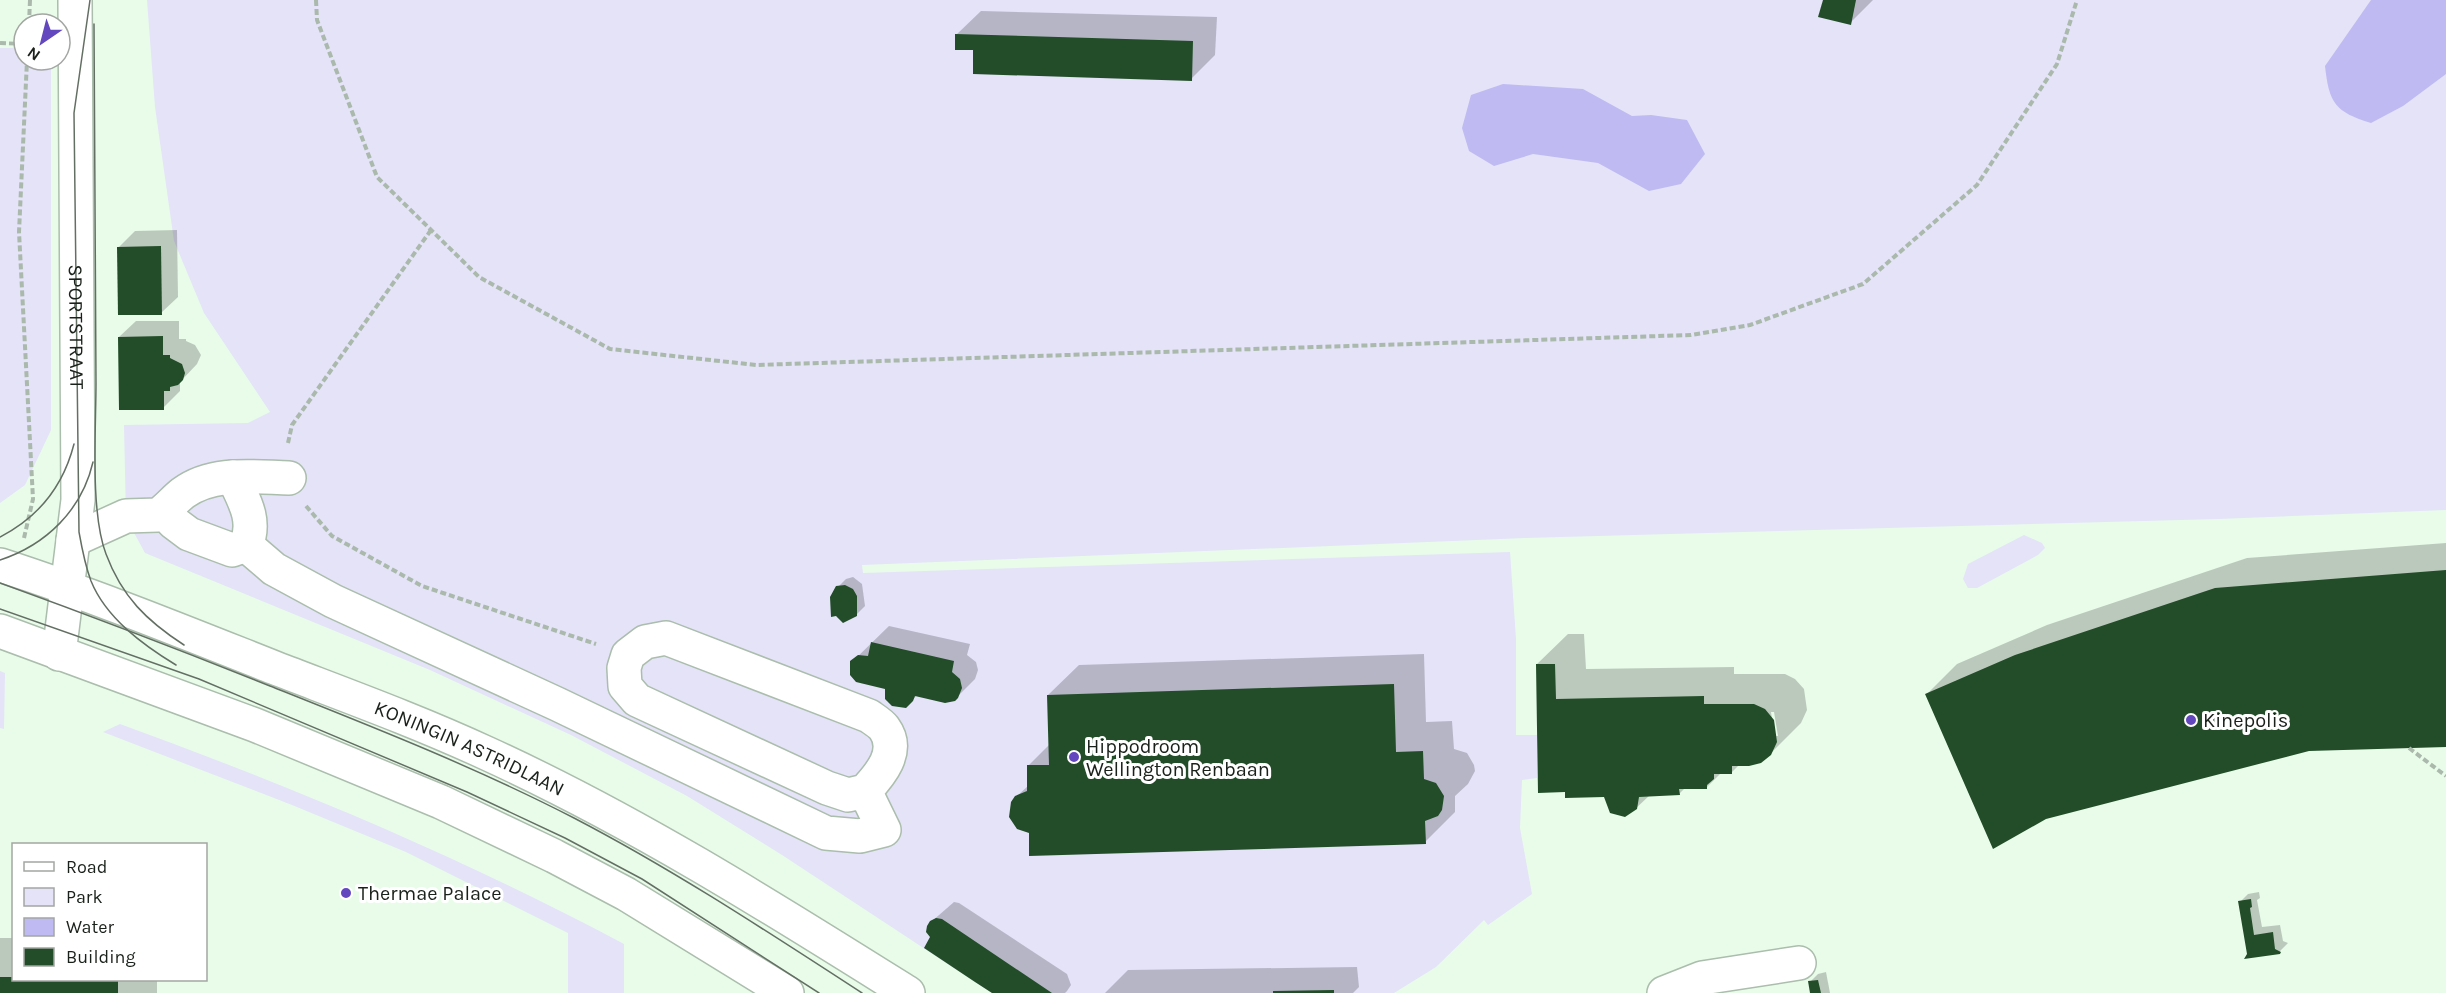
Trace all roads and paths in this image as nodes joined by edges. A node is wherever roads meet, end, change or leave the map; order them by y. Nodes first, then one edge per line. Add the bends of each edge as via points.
1 (75, 0) edge
2 (316, 0) edge
3 (2077, 0) edge
4 (26, 72) edge
5 (431, 230) junction
6 (232, 477) junction
7 (289, 478) junction
8 (168, 508) junction
9 (73, 540) junction
10 (246, 545) junction
11 (8, 568) edge
12 (67, 587) junction
13 (0, 631) edge
14 (59, 654) junction
15 (628, 655) junction
16 (2409, 748) dead end
17 (2446, 776) edge
18 (865, 791) junction
19 (1799, 963) dead end
20 (787, 993) edge
21 (908, 993) edge
22 (1664, 993) edge

1 - 9 street, SPORTSTRAAT via 78,500
2 - 5 path via 317,20 377,177
3 - 5 path via 2057,64 1977,185 1863,284 1749,326 1691,335 756,365 610,350 478,277
4 - 11 path via 19,232 33,499
5 - 7 path via 292,425 284,459
6 - 7 street
6 - 8 street via 206,481 182,494
6 - 10 street via 250,517 251,533
7 - 15 path via 292,489 332,536 422,586
8 - 9 street via 158,515 126,516
8 - 10 street via 173,522 189,534 232,550
9 - 12 street, SPORTSTRAAT
10 - 18 street via 274,569 333,602 826,833 860,836 884,830
11 - 12 street, KONINGIN ASTRIDLAAN
12 - 14 street, SPORTSTRAAT
12 - 21 street, KONINGIN ASTRIDLAAN via 487,753 713,873
13 - 14 street
14 - 20 street via 255,725 441,802 626,894
15 - 18 street via 625,686 637,700 827,788 848,795
15 - 18 street via 645,642 666,638 869,716 884,729 891,746 884,772
16 - 17 path
19 - 22 street via 1702,978

